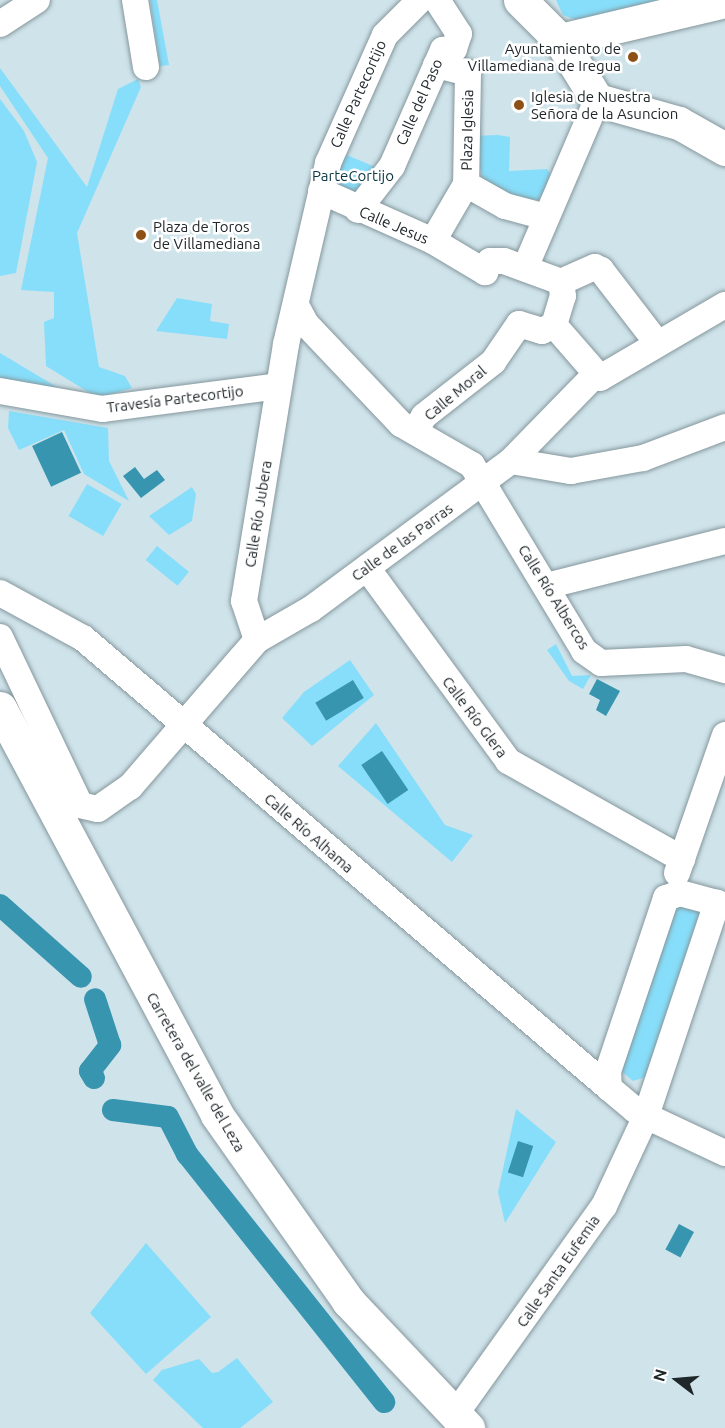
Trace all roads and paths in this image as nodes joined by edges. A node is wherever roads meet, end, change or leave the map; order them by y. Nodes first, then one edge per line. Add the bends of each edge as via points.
1 (37, 0) edge
2 (135, 0) edge
3 (420, 0) edge
4 (437, 0) edge
5 (725, 1) edge
6 (532, 4) edge
7 (0, 24) edge
8 (560, 40) junction
9 (436, 65) junction
10 (146, 67) dead end
11 (597, 100) junction
12 (725, 149) edge
13 (466, 184) junction
14 (321, 191) junction
15 (358, 210) junction
16 (543, 216) junction
17 (433, 241) junction
18 (525, 268) junction
19 (561, 282) junction
20 (725, 305) edge
21 (297, 307) junction
22 (554, 325) junction
23 (658, 344) junction
24 (596, 374) junction
25 (279, 386) junction
26 (0, 391) edge
27 (725, 427) edge
28 (416, 429) junction
29 (511, 460) junction
30 (484, 481) junction
31 (725, 541) edge
32 (367, 568) junction
33 (546, 586) junction
34 (0, 593) edge
35 (0, 637) edge
36 (258, 640) junction
37 (725, 670) edge
38 (0, 708) edge
39 (184, 726) junction
40 (725, 735) edge
41 (680, 865) junction
42 (666, 898) junction
43 (713, 901) edge
44 (660, 1078) junction
45 (615, 1094) junction
46 (646, 1116) junction
47 (725, 1153) edge
48 (461, 1422) edge

1 - 7 street
2 - 10 street
3 - 14 street, Calle Partecortijo via 380,44 328,163
4 - 9 street, Calle del Paso via 459,34 454,49 443,50
5 - 8 main road
6 - 8 main road
8 - 11 main road
9 - 13 street, Plaza Iglesia via 468,73
9 - 15 street, Calle del Paso via 392,166
11 - 12 main road via 679,123
11 - 16 street via 554,206
13 - 16 street, Plaza Iglesia via 505,206
13 - 17 street, Plaza Iglesia
14 - 15 street, Calle Jesus
14 - 21 street, Calle Partecortijo
15 - 17 street, Calle Jesus
16 - 18 street
17 - 18 street, Calle Jesus via 484,272 490,261
18 - 19 street, Calle Jesus
19 - 22 street via 563,296
19 - 23 street via 595,267 601,270
20 - 23 street, Calle de las Parras
21 - 25 street, Calle Partecortijo
21 - 28 street via 306,324 379,403 401,424
22 - 24 street
22 - 28 street, Calle Moral via 542,331 519,324 493,362 423,416
23 - 24 street, Calle de las Parras via 600,378
24 - 29 street, Calle de las Parras
25 - 26 street, Travesía Partecortijo via 102,409
25 - 36 street, Calle Río Jubera via 244,601
27 - 29 street via 643,458 571,471
28 - 30 street via 472,465
29 - 30 street, Calle de las Parras
30 - 32 street, Calle de las Parras
30 - 33 street, Calle Río Albercos
31 - 33 street
32 - 36 street, Calle de las Parras
32 - 41 street, Calle Río Glera via 508,761
33 - 37 street, Calle Río Albercos via 584,651 601,663 686,659
34 - 39 street, Calle Río Alhama via 83,638
35 - 39 street, Calle de las Parras via 80,805 98,809 130,787
36 - 39 street, Calle de las Parras
38 - 48 main road, Carretera del valle del Leza via 217,1115 348,1301
39 - 45 street, Calle Río Alhama
40 - 41 street
41 - 42 street
41 - 43 street via 684,886
42 - 43 street
42 - 45 street via 610,1062
43 - 44 street, Calle Santa Eufemia
44 - 45 street via 648,1096 635,1102
44 - 46 street, Calle Santa Eufemia
45 - 46 street
46 - 47 street
46 - 48 street, Calle Santa Eufemia via 604,1206

